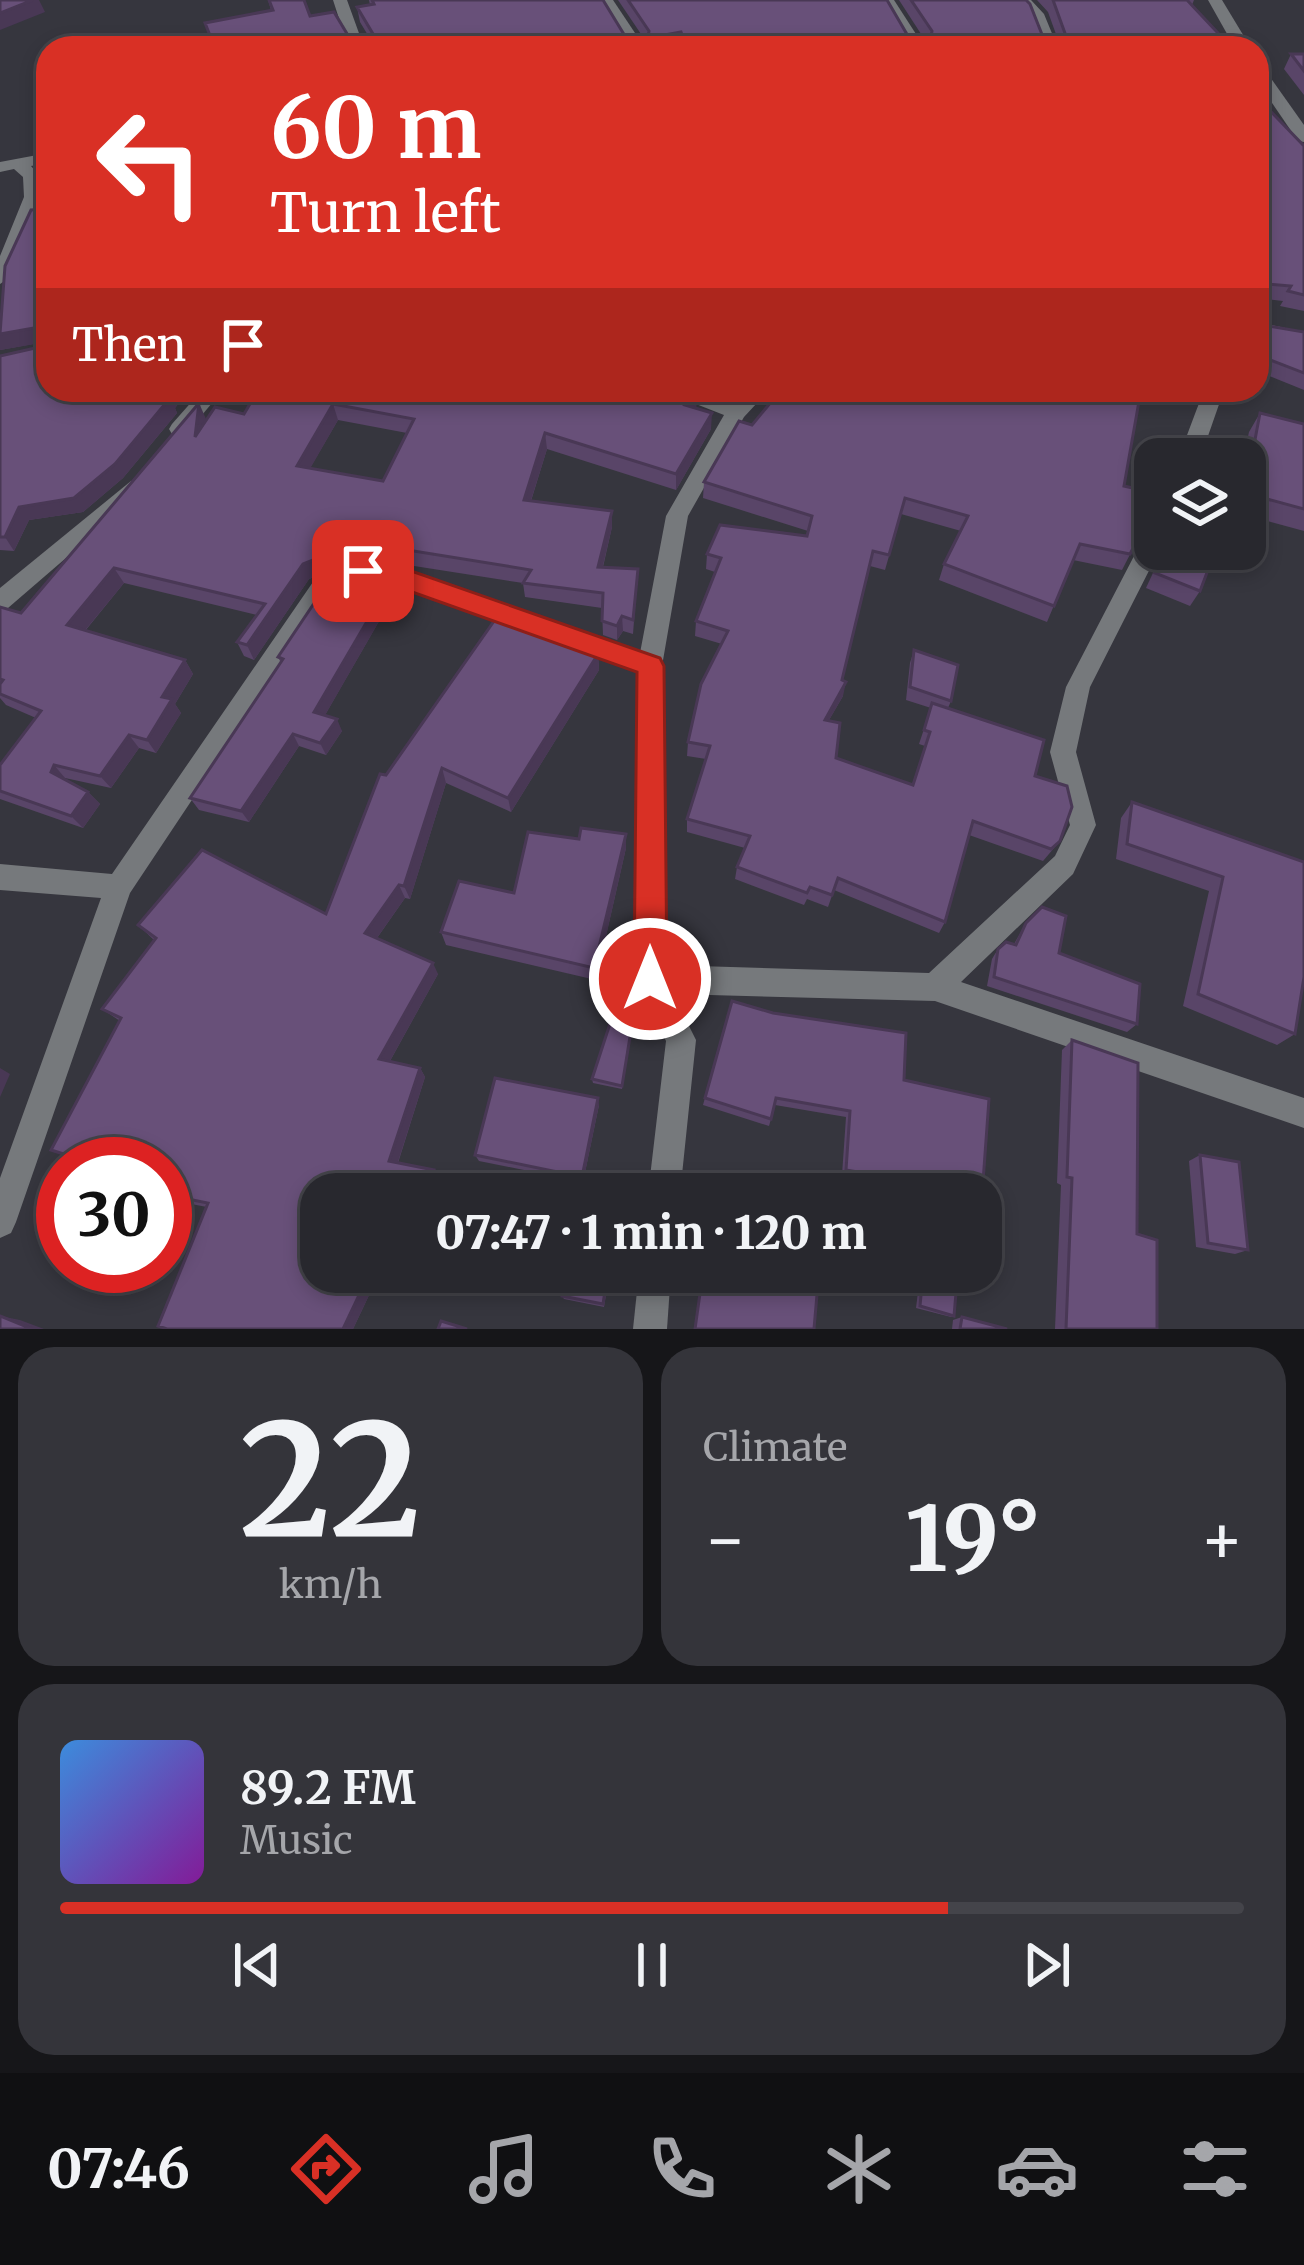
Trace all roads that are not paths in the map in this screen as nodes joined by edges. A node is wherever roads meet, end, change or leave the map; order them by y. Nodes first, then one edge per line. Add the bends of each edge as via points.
1 (340, 0) edge
2 (606, 0) edge
3 (887, 0) edge
4 (1023, 0) edge
5 (1216, 0) edge
6 (353, 36) edge
7 (630, 36) edge
8 (910, 36) edge
9 (1045, 36) edge
10 (1236, 36) edge
11 (1269, 87) edge
12 (1304, 136) edge
13 (9, 165) edge
14 (0, 278) edge
15 (1269, 331) edge
16 (1304, 338) edge
17 (203, 402) edge
18 (711, 402) edge
19 (746, 402) edge
20 (1210, 402) edge
21 (736, 412) junction
22 (1197, 438) edge
23 (1138, 570) edge
24 (0, 601) edge
25 (650, 666) junction
26 (0, 878) edge
27 (119, 887) junction
28 (650, 979) junction
29 (935, 987) junction
30 (1304, 1113) edge
31 (666, 1173) edge
32 (0, 1222) edge
33 (653, 1293) edge
34 (650, 1329) edge

1 - 6 street
2 - 7 street
3 - 8 street
4 - 9 street
5 - 10 street
11 - 12 street
13 - 14 street via 31,176 33,197
15 - 16 street
17 - 24 street via 117,502
18 - 21 street
19 - 21 street
20 - 22 street
21 - 25 street via 677,517
23 - 29 street via 1078,687 1063,752 1083,825 1064,865
25 - 27 street via 363,571 321,589
25 - 28 street
26 - 27 street
27 - 32 street
28 - 29 street
28 - 31 street via 681,1040
29 - 30 street
33 - 34 street

